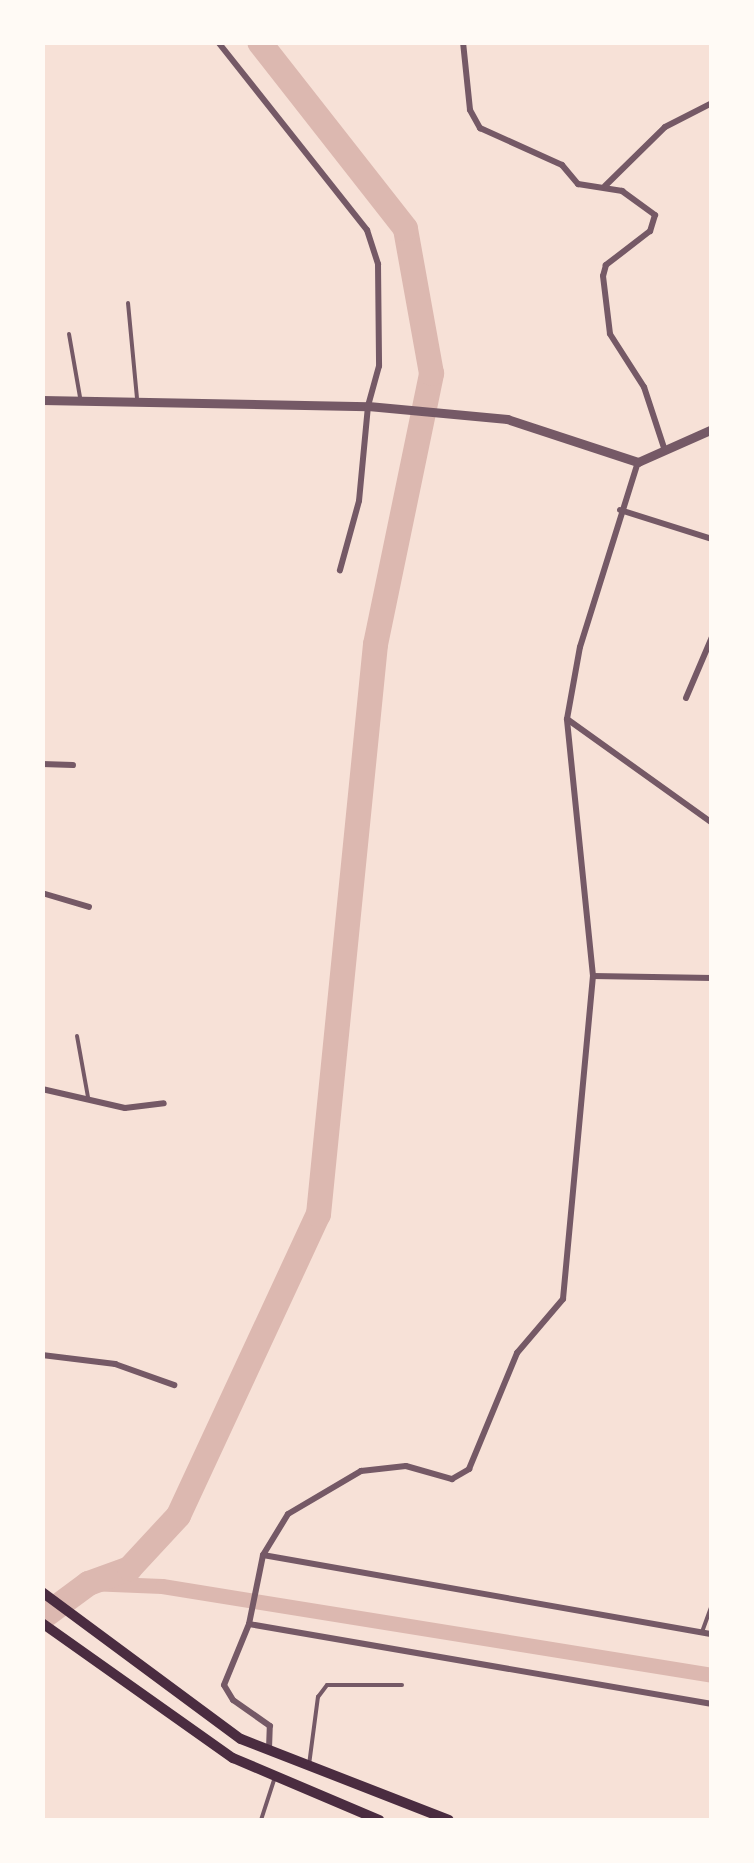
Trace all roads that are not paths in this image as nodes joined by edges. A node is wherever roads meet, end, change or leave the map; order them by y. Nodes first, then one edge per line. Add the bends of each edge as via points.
1 (218, 42) edge
2 (463, 42) edge
3 (712, 103) edge
4 (604, 187) junction
5 (128, 302) dead end
6 (69, 334) dead end
7 (42, 400) edge
8 (80, 402) junction
9 (137, 403) junction
10 (368, 406) junction
11 (712, 429) edge
12 (664, 448) junction
13 (638, 462) junction
14 (620, 510) junction
15 (712, 539) edge
16 (340, 570) dead end
17 (712, 636) edge
18 (686, 698) dead end
19 (568, 719) junction
20 (42, 764) edge
21 (73, 764) dead end
22 (712, 823) edge
23 (42, 892) edge
24 (89, 907) dead end
25 (592, 976) junction
26 (712, 978) edge
27 (77, 1036) dead end
28 (42, 1089) edge
29 (88, 1102) junction
30 (164, 1103) dead end
31 (42, 1355) edge
32 (174, 1385) dead end
33 (263, 1554) junction
34 (42, 1592) edge
35 (712, 1604) edge
36 (250, 1620) junction
37 (42, 1623) edge
38 (702, 1632) junction
39 (712, 1634) edge
40 (402, 1685) dead end
41 (712, 1704) edge
42 (268, 1753) junction
43 (308, 1770) junction
44 (274, 1780) junction
45 (262, 1820) edge
46 (379, 1820) edge
47 (449, 1820) edge

1 - 10 street via 367,230 378,264 383,334
2 - 4 street via 470,110 480,128 562,165 578,184
3 - 4 street via 665,127
4 - 12 street via 622,191 655,215 650,231 606,264 602,276 610,334 644,386
5 - 9 lane
6 - 8 lane
7 - 8 street
8 - 9 street
9 - 10 street
10 - 13 street via 543,427
10 - 16 street via 359,501
11 - 12 street
12 - 13 street
13 - 14 street
14 - 15 street
14 - 19 street via 573,674
17 - 18 street
19 - 22 street
19 - 25 street
20 - 21 street
23 - 24 street
25 - 26 street
25 - 33 street via 563,1298 517,1353 475,1460 452,1479 406,1466 361,1471 288,1514
27 - 29 lane
28 - 29 street
29 - 30 street via 125,1108
31 - 32 street via 115,1364
33 - 36 street
33 - 38 street
34 - 42 main road via 202,1714
35 - 38 lane
36 - 41 street
36 - 42 street via 224,1685 270,1726
37 - 44 main road via 190,1732
38 - 39 street
40 - 43 lane via 327,1684 318,1697
42 - 43 main road
43 - 47 main road
44 - 45 lane
44 - 46 main road

